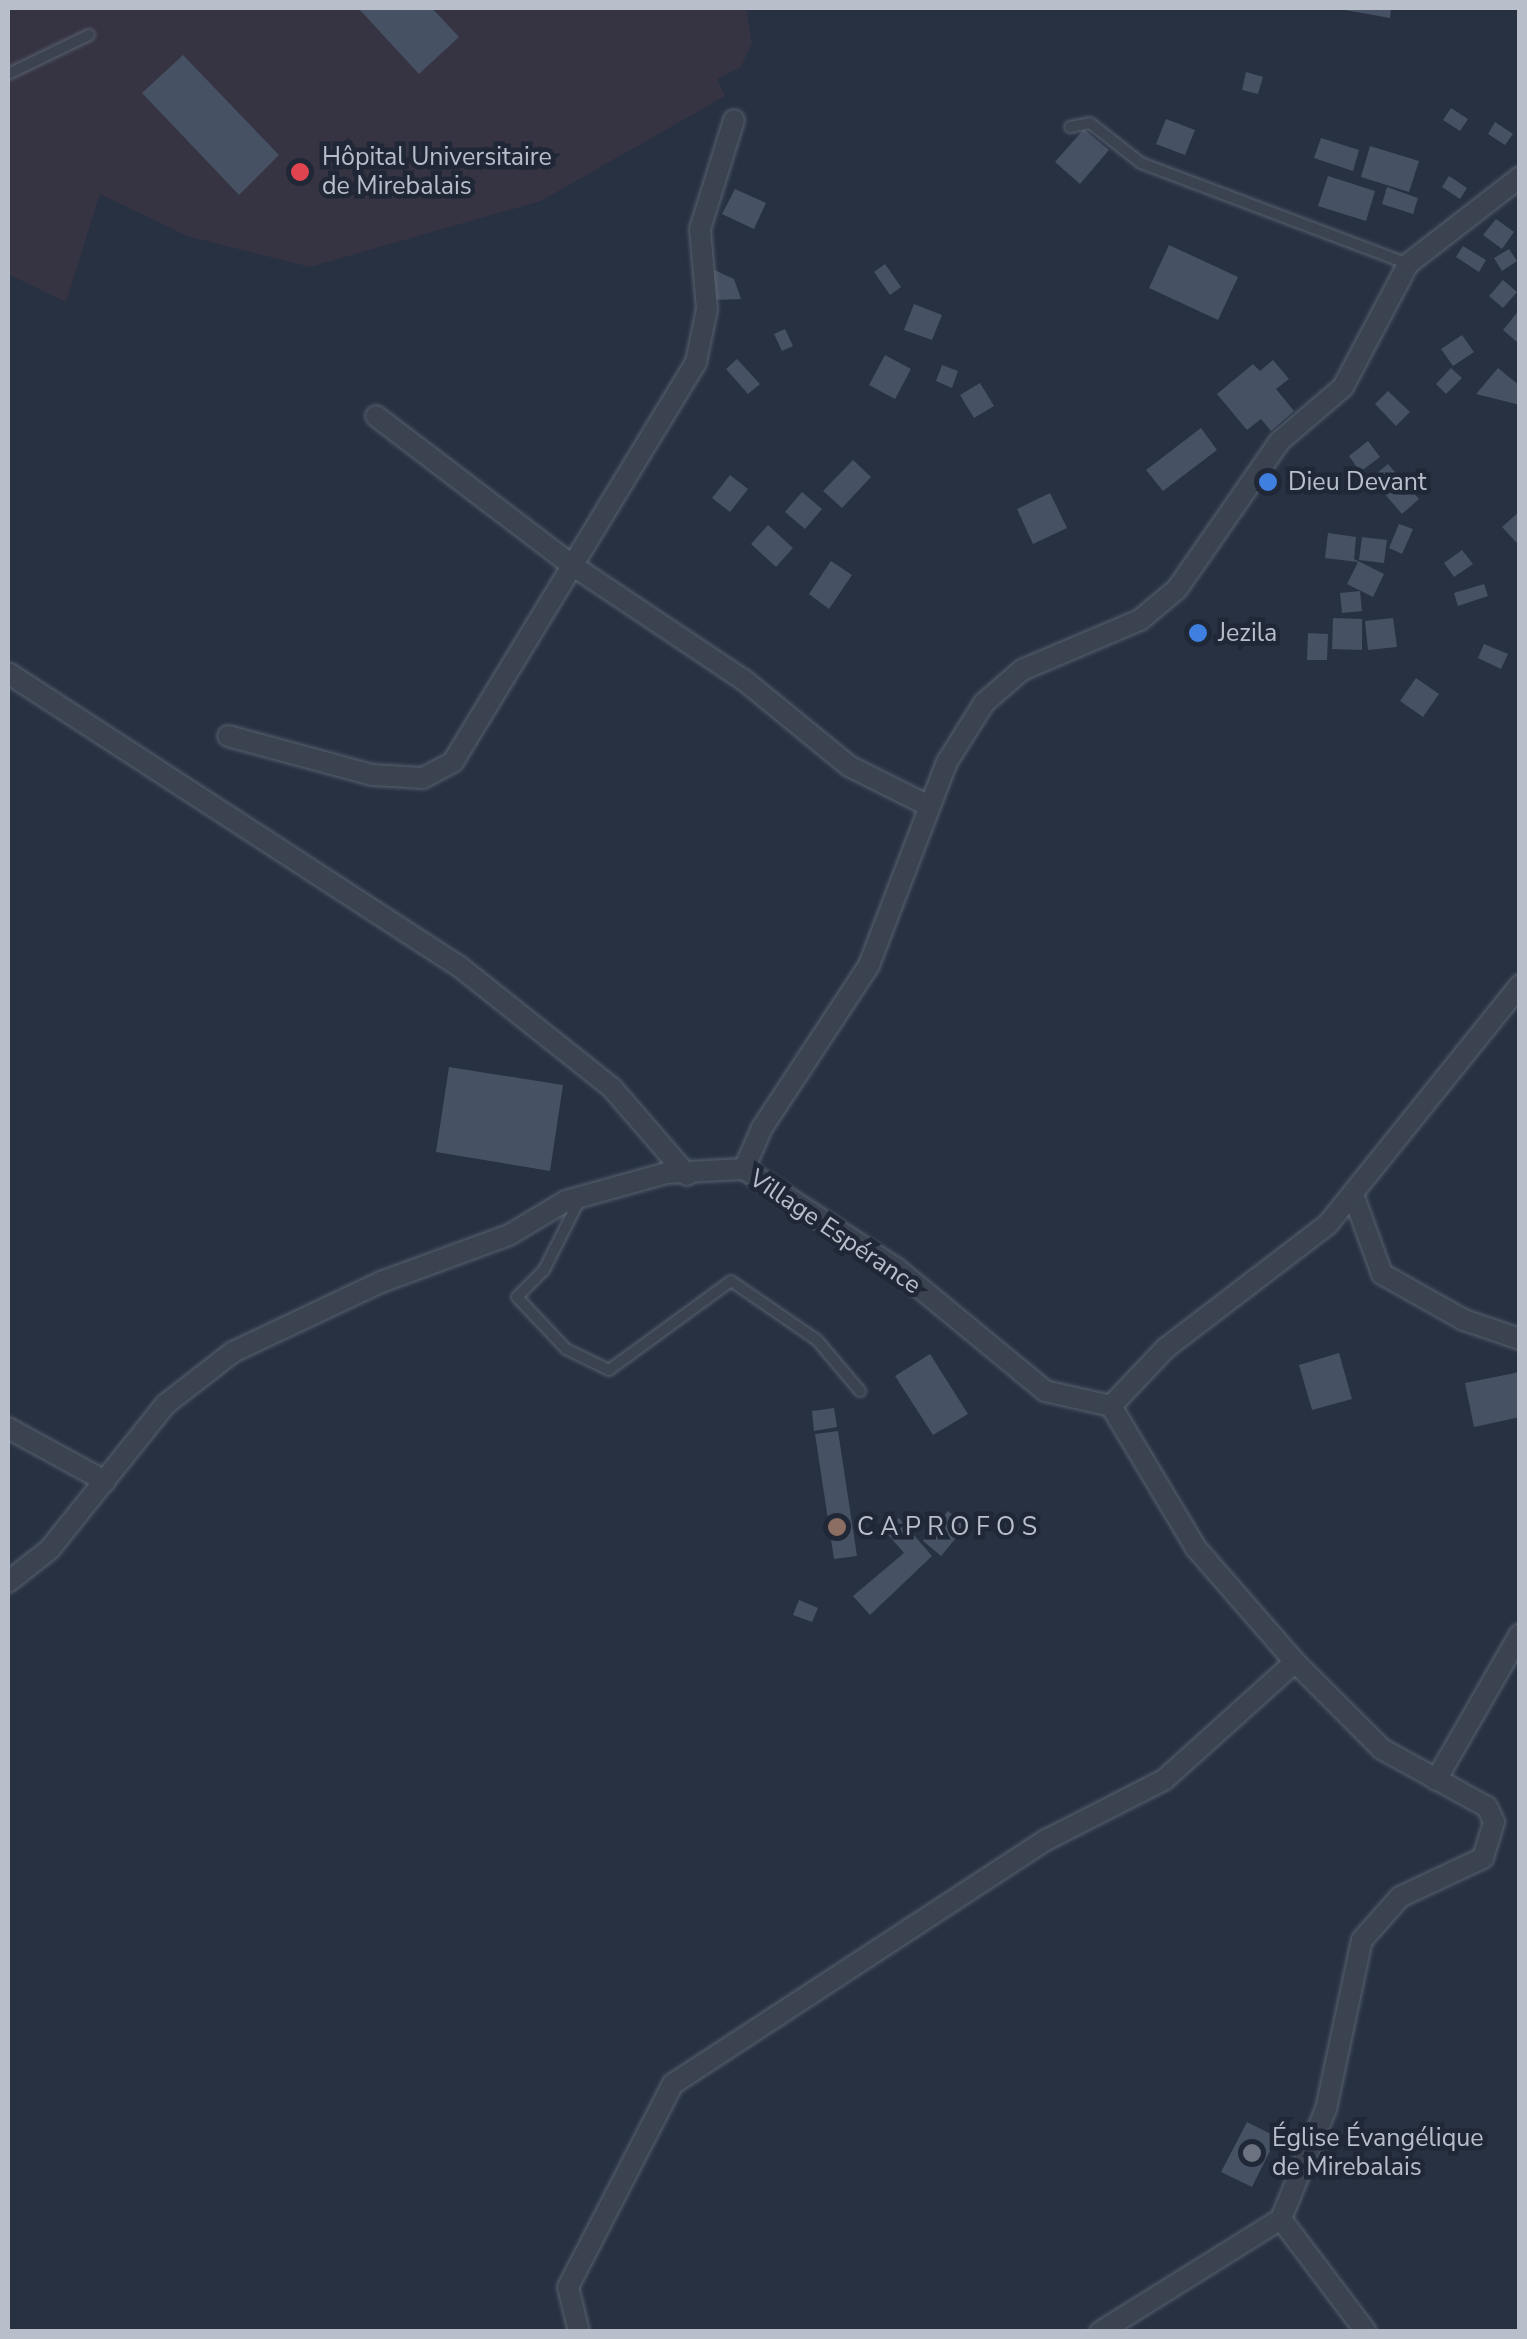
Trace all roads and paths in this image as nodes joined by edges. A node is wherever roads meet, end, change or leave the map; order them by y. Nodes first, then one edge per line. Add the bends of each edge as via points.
1 (89, 36) dead end
2 (8, 74) edge
3 (734, 120) dead end
4 (1070, 126) dead end
5 (1520, 177) edge
6 (1408, 264) junction
7 (376, 416) dead end
8 (569, 564) junction
9 (8, 673) edge
10 (228, 736) dead end
11 (929, 806) junction
12 (1520, 985) edge
13 (744, 1170) junction
14 (687, 1175) junction
15 (581, 1196) junction
16 (1354, 1197) junction
17 (1520, 1339) edge
18 (860, 1390) dead end
19 (1111, 1406) junction
20 (8, 1428) edge
21 (105, 1481) junction
22 (8, 1582) edge
23 (1520, 1634) edge
24 (1294, 1662) junction
25 (1436, 1780) junction
26 (1282, 2219) junction
27 (579, 2332) edge
28 (1100, 2332) edge
29 (1366, 2332) edge

1 - 2 lane
3 - 8 street via 700,228 707,309 696,362
4 - 6 lane via 1090,123 1141,162
5 - 6 street
6 - 11 street via 1343,387 1280,442 1177,590 1140,620 1022,670 984,704
7 - 8 street
8 - 10 street via 462,750 423,778 373,774
8 - 11 street via 730,670 850,766
9 - 14 street via 460,968 612,1088
11 - 13 street via 869,966 762,1128
12 - 16 street
13 - 14 street, Village Espérance
13 - 19 street, Village Espérance via 896,1268 1045,1391
14 - 15 street, Village Espérance via 627,1180
15 - 18 lane via 544,1270 517,1297 566,1349 609,1370 731,1281 816,1340
15 - 21 street, Village Espérance via 509,1235 381,1282 233,1352 166,1404
16 - 17 street via 1382,1274
16 - 19 street via 1166,1348
19 - 24 street via 1196,1548
20 - 21 street
21 - 22 street, Village Espérance via 48,1550
23 - 25 street
24 - 25 street via 1382,1748
24 - 27 street via 1164,1780 1048,1839 672,2084 568,2287
25 - 26 street via 1488,1808 1493,1843 1483,1858 1400,1897 1362,1940 1326,2109
26 - 28 street
26 - 29 street

